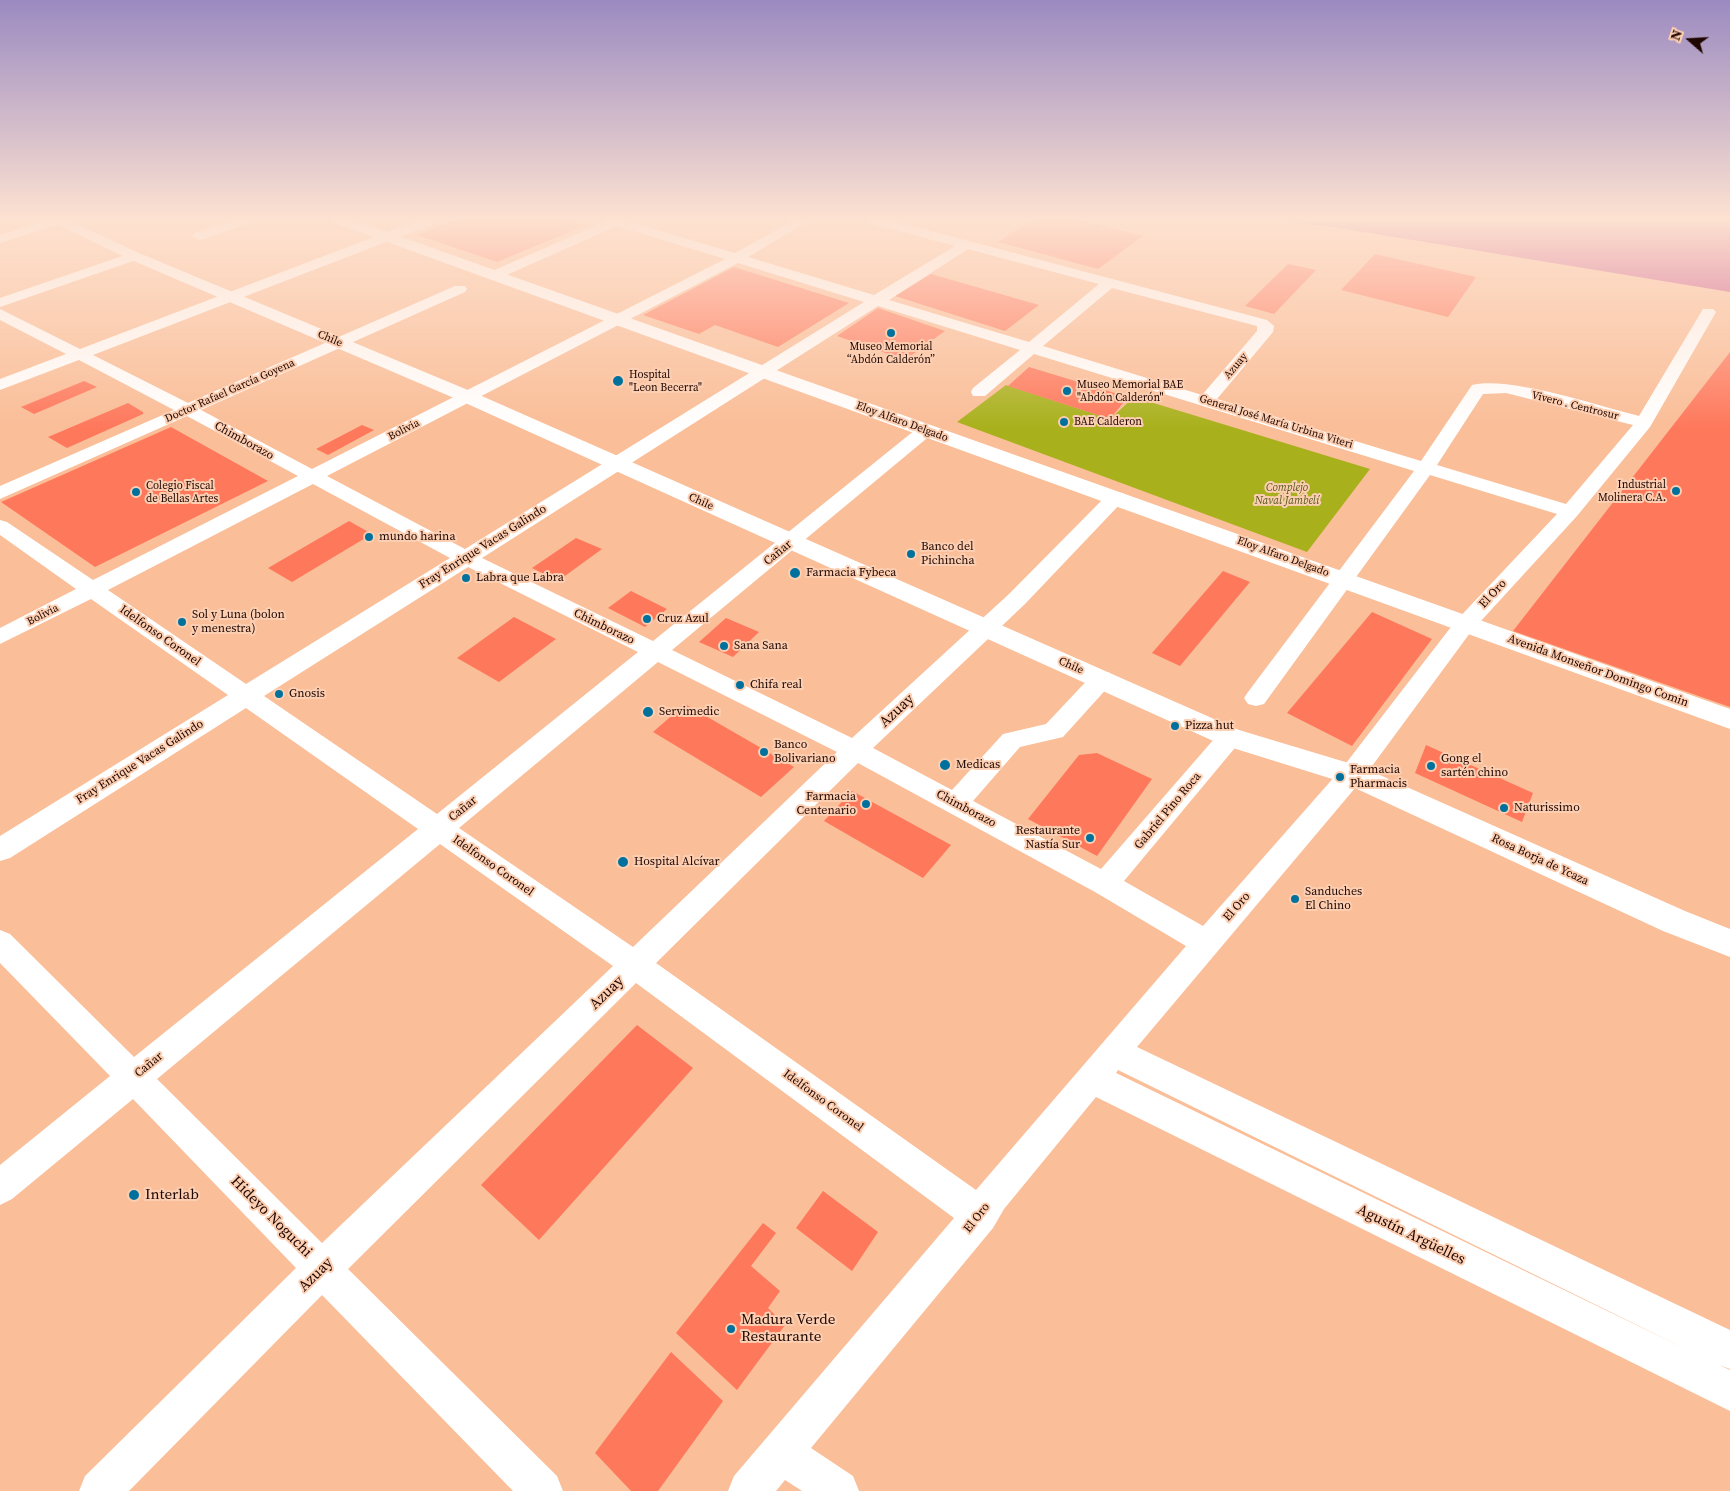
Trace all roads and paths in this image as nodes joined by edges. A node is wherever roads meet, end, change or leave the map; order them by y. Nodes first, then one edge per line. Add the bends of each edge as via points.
1 (41, 289) edge
2 (213, 289) edge
3 (250, 289) edge
4 (460, 289) dead end
5 (531, 289) edge
6 (676, 289) edge
7 (837, 289) edge
8 (896, 289) edge
9 (1102, 289) edge
10 (1136, 289) edge
11 (231, 296) junction
12 (877, 301) junction
13 (0, 303) edge
14 (1708, 312) dead end
15 (0, 314) edge
16 (614, 320) junction
17 (339, 343) junction
18 (1033, 348) junction
19 (80, 354) junction
20 (762, 372) junction
21 (0, 385) edge
22 (979, 392) dead end
23 (468, 397) junction
24 (1206, 401) junction
25 (188, 410) junction
26 (1644, 423) junction
27 (926, 430) junction
28 (616, 464) junction
29 (1426, 468) junction
30 (312, 478) junction
31 (0, 493) edge
32 (1116, 497) junction
33 (1570, 512) junction
34 (0, 526) edge
35 (791, 542) junction
36 (466, 558) junction
37 (1344, 579) junction
38 (92, 590) junction
39 (1467, 622) junction
40 (985, 628) junction
41 (0, 637) edge
42 (656, 652) junction
43 (1102, 680) junction
44 (246, 696) junction
45 (1256, 698) dead end
46 (1730, 719) edge
47 (1230, 737) junction
48 (855, 750) junction
49 (1352, 774) junction
50 (956, 803) junction
51 (439, 829) junction
52 (0, 850) edge
53 (1105, 884) junction
54 (0, 943) edge
55 (1206, 943) junction
56 (1730, 943) edge
57 (636, 965) junction
58 (1103, 1065) junction
59 (133, 1078) junction
60 (0, 1186) edge
61 (980, 1215) junction
62 (1462, 1221) junction
63 (1456, 1257) junction
64 (322, 1269) junction
65 (1730, 1350) edge
66 (1730, 1391) edge
67 (781, 1452) junction
68 (756, 1489) edge
69 (100, 1491) edge
70 (542, 1491) edge
71 (838, 1491) edge

1 - 13 street
2 - 11 main road, Chile
3 - 11 street
4 - 17 street, Doctor Rafael García Goyena
5 - 16 main road, Eloy Alfaro Delgado
6 - 16 street, Bolivia
7 - 12 street, General José María Urbina Viteri
8 - 12 street, Fray Enrique Vacas Galindo
9 - 18 street
10 - 24 street, Azuay via 1251,318 1266,326 1265,332
11 - 17 main road, Chile
11 - 19 street
12 - 18 street, General José María Urbina Viteri
12 - 20 street, Fray Enrique Vacas Galindo
14 - 26 street, El Oro
15 - 19 street, Chimborazo
16 - 20 main road, Eloy Alfaro Delgado
16 - 23 street, Bolivia
17 - 23 main road, Chile
17 - 25 street, Doctor Rafael García Goyena
18 - 22 street
18 - 24 street, General José María Urbina Viteri
19 - 21 street
19 - 25 street, Chimborazo
20 - 27 main road, Eloy Alfaro Delgado
20 - 28 street, Fray Enrique Vacas Galindo
23 - 28 main road, Chile
23 - 30 street, Bolivia
24 - 29 street, General José María Urbina Viteri
25 - 30 street, Chimborazo
25 - 31 street, Doctor Rafael García Goyena
26 - 29 street, Vivero . Centrosur via 1506,388 1478,389
26 - 33 street, El Oro
27 - 32 main road, Eloy Alfaro Delgado
27 - 35 street, Cañar
28 - 35 main road, Chile
28 - 36 street, Fray Enrique Vacas Galindo
29 - 33 street, General José María Urbina Viteri
29 - 37 street
30 - 36 street, Chimborazo
30 - 38 street, Bolivia
32 - 37 main road, Eloy Alfaro Delgado
32 - 40 street, Azuay
33 - 39 street, El Oro
34 - 38 street, Idelfonso Coronel
35 - 40 main road, Chile
35 - 42 street, Cañar
36 - 42 street, Chimborazo
36 - 44 street, Fray Enrique Vacas Galindo
37 - 39 main road, Eloy Alfaro Delgado
37 - 45 street
38 - 41 street, Bolivia
38 - 44 street, Idelfonso Coronel
39 - 46 main road, Avenida Monseñor Domingo Comin
39 - 49 street, El Oro
40 - 43 main road, Chile
40 - 48 street, Azuay
42 - 48 street, Chimborazo
42 - 51 street, Cañar
43 - 47 main road, Chile
43 - 50 street via 1054,730 1012,740
44 - 51 street, Idelfonso Coronel
44 - 52 street, Fray Enrique Vacas Galindo
47 - 49 main road, Chile
47 - 53 street, Gabriel Pino Roca
48 - 50 street, Chimborazo
48 - 57 street, Azuay
49 - 55 street, El Oro
49 - 56 main road, Rosa Borja de Ycaza via 1674,921
50 - 53 street, Chimborazo
51 - 57 street, Idelfonso Coronel
51 - 59 street, Cañar
53 - 55 street, Chimborazo
54 - 59 street, Hideyo Noguchi
55 - 58 street, El Oro
57 - 61 street, Idelfonso Coronel
57 - 64 street, Azuay
58 - 61 street, El Oro
58 - 62 street
58 - 63 street, Agustín Argüelles
59 - 60 street, Cañar
59 - 64 street, Hideyo Noguchi
61 - 67 street, El Oro
62 - 63 street
62 - 65 street
63 - 66 street, Agustín Argüelles
64 - 69 street, Azuay
64 - 70 street, Hideyo Noguchi
67 - 68 street, El Oro
67 - 71 street

